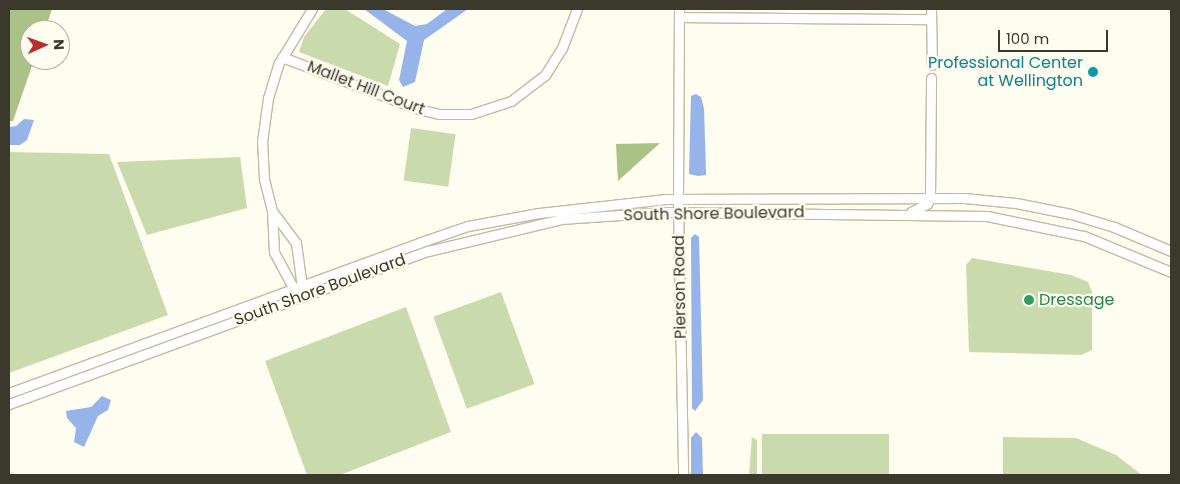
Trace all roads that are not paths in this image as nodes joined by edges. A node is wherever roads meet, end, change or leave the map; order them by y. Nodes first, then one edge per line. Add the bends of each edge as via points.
1 (312, 9) edge
2 (577, 9) edge
3 (931, 9) edge
4 (679, 13) edge
5 (838, 14) edge
6 (931, 19) junction
7 (282, 56) junction
8 (932, 64) dead end
9 (931, 78) dead end
10 (930, 198) junction
11 (953, 198) junction
12 (678, 199) junction
13 (272, 211) junction
14 (678, 212) junction
15 (907, 214) junction
16 (926, 214) junction
17 (1171, 251) edge
18 (1171, 272) edge
19 (304, 282) junction
20 (292, 287) junction
21 (300, 296) junction
22 (9, 393) edge
23 (9, 404) edge
24 (683, 475) edge

1 - 7 street
2 - 7 street, Mallet Hill Court via 554,62 533,86 507,104 471,114 439,114 418,109
3 - 6 street
4 - 5 street
4 - 12 street, Pierson Road
5 - 6 street
6 - 8 street
7 - 13 street via 268,98 262,142 264,178
9 - 10 street
10 - 11 street, South Shore Boulevard
10 - 12 street, South Shore Boulevard
10 - 15 street via 923,207
11 - 16 street via 935,205
11 - 17 street, South Shore Boulevard via 1016,203 1071,214 1114,227
12 - 14 street, Pierson Road
12 - 19 street, South Shore Boulevard via 540,212 477,224
13 - 19 street via 296,243
13 - 20 street via 274,252
14 - 15 street, South Shore Boulevard
14 - 21 street, South Shore Boulevard via 561,219 486,235 428,251
14 - 24 street, Pierson Road
15 - 16 street, South Shore Boulevard
16 - 18 street, South Shore Boulevard via 987,216 1053,228 1105,242
19 - 20 street, South Shore Boulevard
19 - 21 street
20 - 21 street
20 - 22 street, South Shore Boulevard
21 - 23 street, South Shore Boulevard

